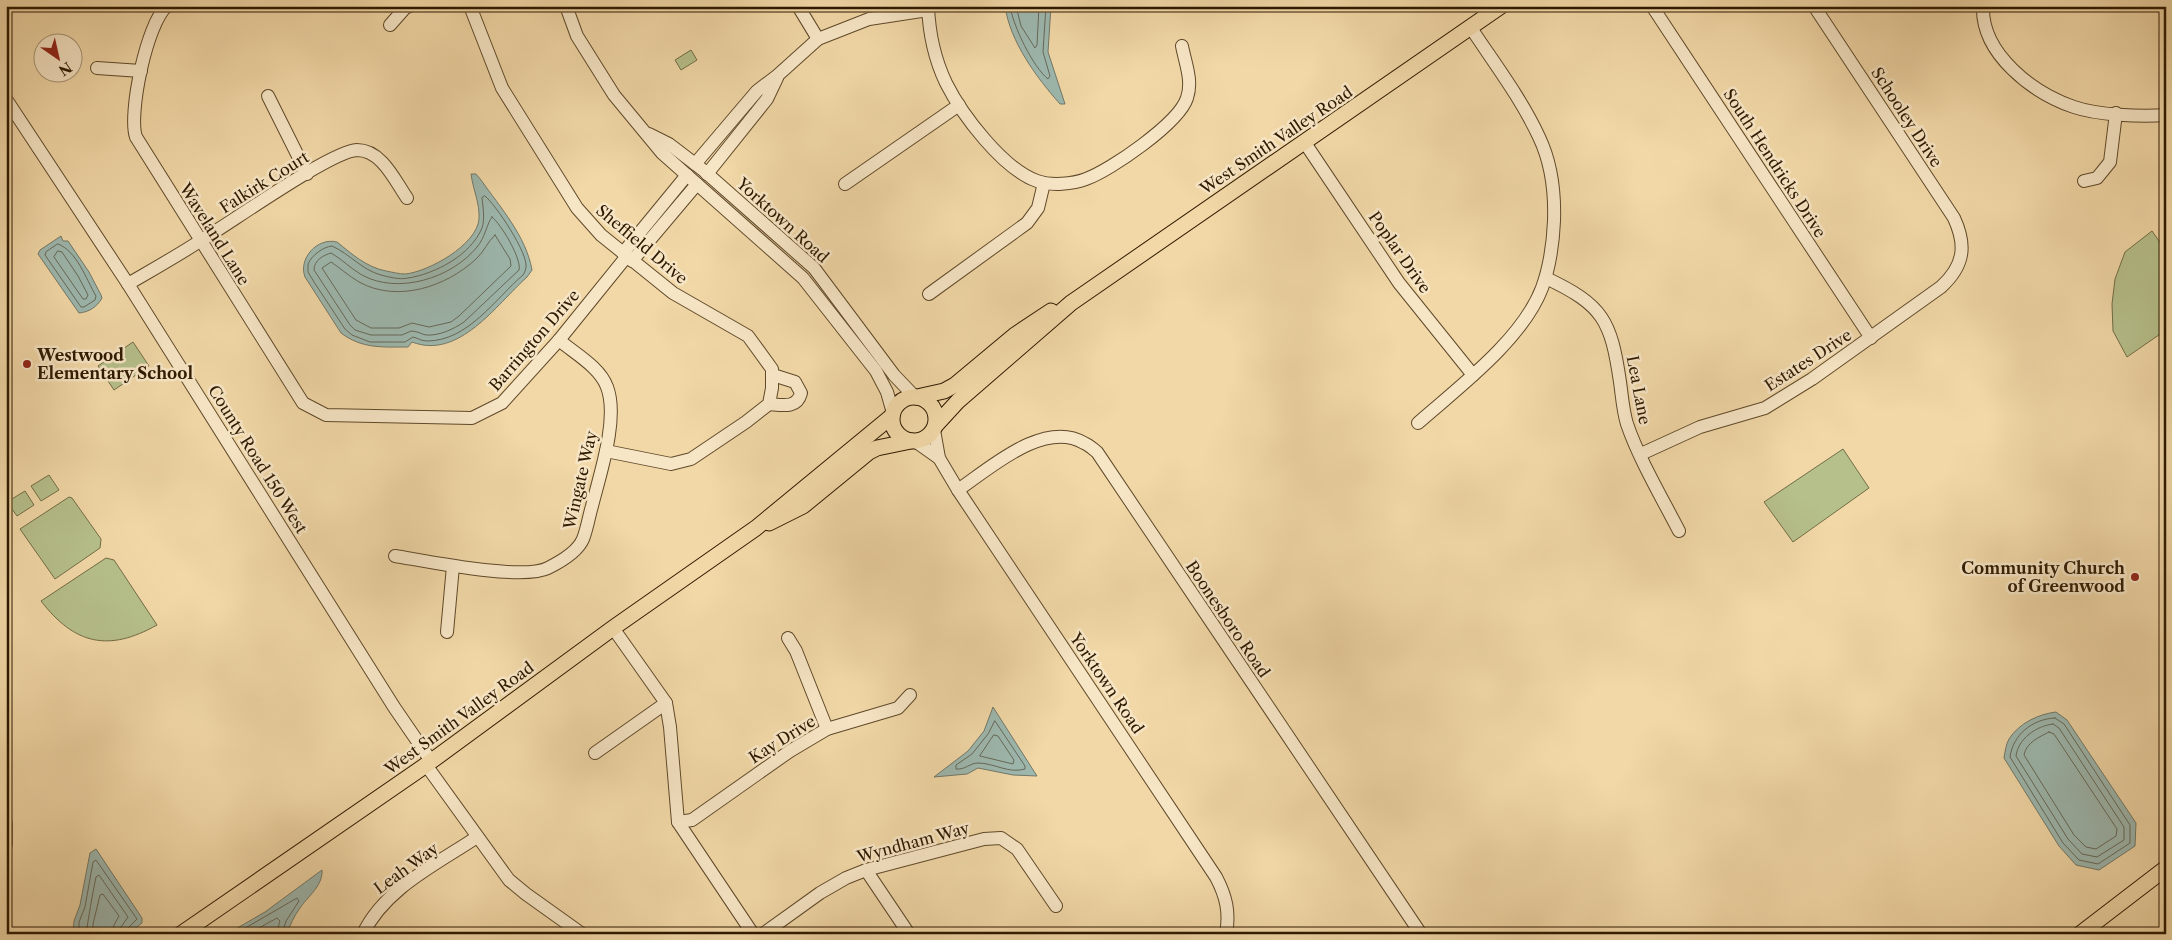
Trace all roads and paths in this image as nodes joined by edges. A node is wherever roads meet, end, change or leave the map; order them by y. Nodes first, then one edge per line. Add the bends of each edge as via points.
1 (167, 6) edge
2 (410, 6) edge
3 (470, 6) edge
4 (566, 6) edge
5 (798, 6) edge
6 (1501, 6) edge
7 (1652, 6) edge
8 (1814, 6) edge
9 (1983, 6) edge
10 (928, 8) edge
11 (390, 25) dead end
12 (1471, 28) junction
13 (818, 39) junction
14 (1182, 46) dead end
15 (97, 68) dead end
16 (141, 72) junction
17 (778, 75) junction
18 (268, 96) dead end
19 (6, 99) edge
20 (959, 105) junction
21 (2116, 113) junction
22 (2166, 115) edge
23 (647, 133) junction
24 (1305, 143) junction
25 (695, 164) junction
26 (307, 174) junction
27 (707, 174) junction
28 (687, 175) junction
29 (2084, 181) dead end
30 (1044, 183) junction
31 (697, 184) junction
32 (845, 184) dead end
33 (407, 198) dead end
34 (200, 242) junction
35 (1962, 250) joint
36 (627, 257) junction
37 (1546, 278) junction
38 (128, 284) junction
39 (929, 294) dead end
40 (1071, 303) junction
41 (1871, 338) junction
42 (558, 340) junction
43 (772, 372) junction
44 (1473, 375) junction
45 (916, 397) junction
46 (303, 403) joint
47 (768, 404) junction
48 (892, 414) junction
49 (1418, 423) dead end
50 (935, 428) junction
51 (913, 441) junction
52 (606, 451) junction
53 (1641, 454) junction
54 (939, 458) junction
55 (958, 490) junction
56 (756, 528) junction
57 (1679, 531) dead end
58 (394, 556) dead end
59 (453, 566) junction
60 (613, 628) junction
61 (447, 632) dead end
62 (788, 638) dead end
63 (910, 695) dead end
64 (666, 704) junction
65 (828, 729) junction
66 (595, 753) dead end
67 (428, 763) junction
68 (678, 822) junction
69 (6, 824) edge
70 (478, 837) junction
71 (6, 844) edge
72 (2166, 868) edge
73 (866, 870) junction
74 (1056, 906) dead end
75 (577, 933) edge
76 (182, 934) edge
77 (363, 934) edge
78 (753, 934) edge
79 (762, 934) edge
80 (909, 934) edge
81 (1226, 934) edge
82 (1421, 934) edge
83 (2080, 934) edge

1 - 16 street, Waveland Lane via 155,20
2 - 11 street
3 - 36 street, Sheffield Drive via 502,88 513,107 581,213 595,230
4 - 23 street, Yorktown Road via 577,36 614,95
5 - 13 street
6 - 12 main road, West Smith Valley Road
7 - 41 street, South Hendricks Drive
8 - 35 street, Schooley Drive via 1950,212 1961,236
9 - 21 street via 1990,38 2003,58 2021,76 2047,94 2075,107
10 - 13 street via 868,19
10 - 20 street via 935,52 946,83
12 - 24 main road, West Smith Valley Road
12 - 37 street via 1533,125 1546,155 1554,198 1553,245
13 - 17 street
14 - 30 street via 1189,88 1185,103 1175,118 1094,175 1074,182
15 - 16 street
16 - 34 street, Waveland Lane via 133,116 136,137
17 - 25 street via 757,91
17 - 27 street via 767,99
18 - 26 street
19 - 38 street, County Road 150 West
20 - 30 street via 991,148 1015,170
20 - 32 street
21 - 22 street
21 - 29 street via 2110,162 2097,178
23 - 25 street, Yorktown Road via 669,144
23 - 28 street, Yorktown Road via 662,153
24 - 40 main road, West Smith Valley Road
24 - 44 street, Poplar Drive via 1399,283
25 - 27 street, Yorktown Road
26 - 33 street, Falkirk Court via 345,153 363,151 385,165
26 - 34 street, Falkirk Court
27 - 45 street, Yorktown Road via 814,268 897,378
28 - 31 street, Yorktown Road
28 - 36 street
30 - 39 street via 1038,208 1027,223
31 - 36 street
31 - 48 street, Yorktown Road via 803,278 876,371 887,392
34 - 38 street, Falkirk Court
34 - 46 street, Waveland Lane
35 - 41 street, Estates Drive via 1960,263 1949,280
36 - 42 street, Barrington Drive
36 - 43 street, Sheffield Drive via 673,293 748,336
37 - 44 street via 1526,319
37 - 53 street, Lea Lane via 1584,299 1605,323 1615,348 1627,422
38 - 67 street, County Road 150 West
40 - 45 main road, West Smith Valley Road via 1015,335 955,385
40 - 50 main road, West Smith Valley Road via 958,401
41 - 53 street, Estates Drive via 1765,408 1700,427
42 - 46 street, Barrington Drive via 502,403 472,418 326,415
42 - 52 street, Wingate Way via 594,368 607,386 611,405
43 - 47 street
43 - 47 street via 795,382 801,392 799,400 792,405
44 - 49 street
45 - 48 main road via 901,402
45 - 50 main road via 933,408
47 - 52 street via 713,445 684,461 662,463
48 - 51 main road via 896,432
48 - 56 main road, West Smith Valley Road
50 - 51 main road via 928,437
50 - 54 street, Yorktown Road
51 - 54 street, Yorktown Road
51 - 56 main road, West Smith Valley Road via 869,452 803,506
52 - 59 street, Wingate Way via 583,540 567,557 547,568 530,572
53 - 57 street, Lea Lane
54 - 55 street, Yorktown Road
55 - 81 street, Yorktown Road via 1216,877 1227,903
55 - 82 street, Boonesboro Road via 1020,448 1039,440 1068,438 1083,442 1096,452
56 - 60 main road, West Smith Valley Road
58 - 59 street, Wingate Way
59 - 61 street
60 - 64 street
60 - 67 main road, West Smith Valley Road
62 - 65 street
63 - 65 street, Kay Drive via 898,708
64 - 66 street
64 - 68 street
65 - 68 street, Kay Drive via 790,751 692,820
67 - 70 street, County Road 150 West
67 - 76 main road, West Smith Valley Road
68 - 78 street
69 - 71 street
70 - 75 street, County Road 150 West via 509,880
70 - 77 street, Leah Way via 383,902
72 - 83 main road
73 - 74 street, Wyndham Way via 984,839 1001,838 1017,848
73 - 79 street, Wyndham Way via 820,893
73 - 80 street

